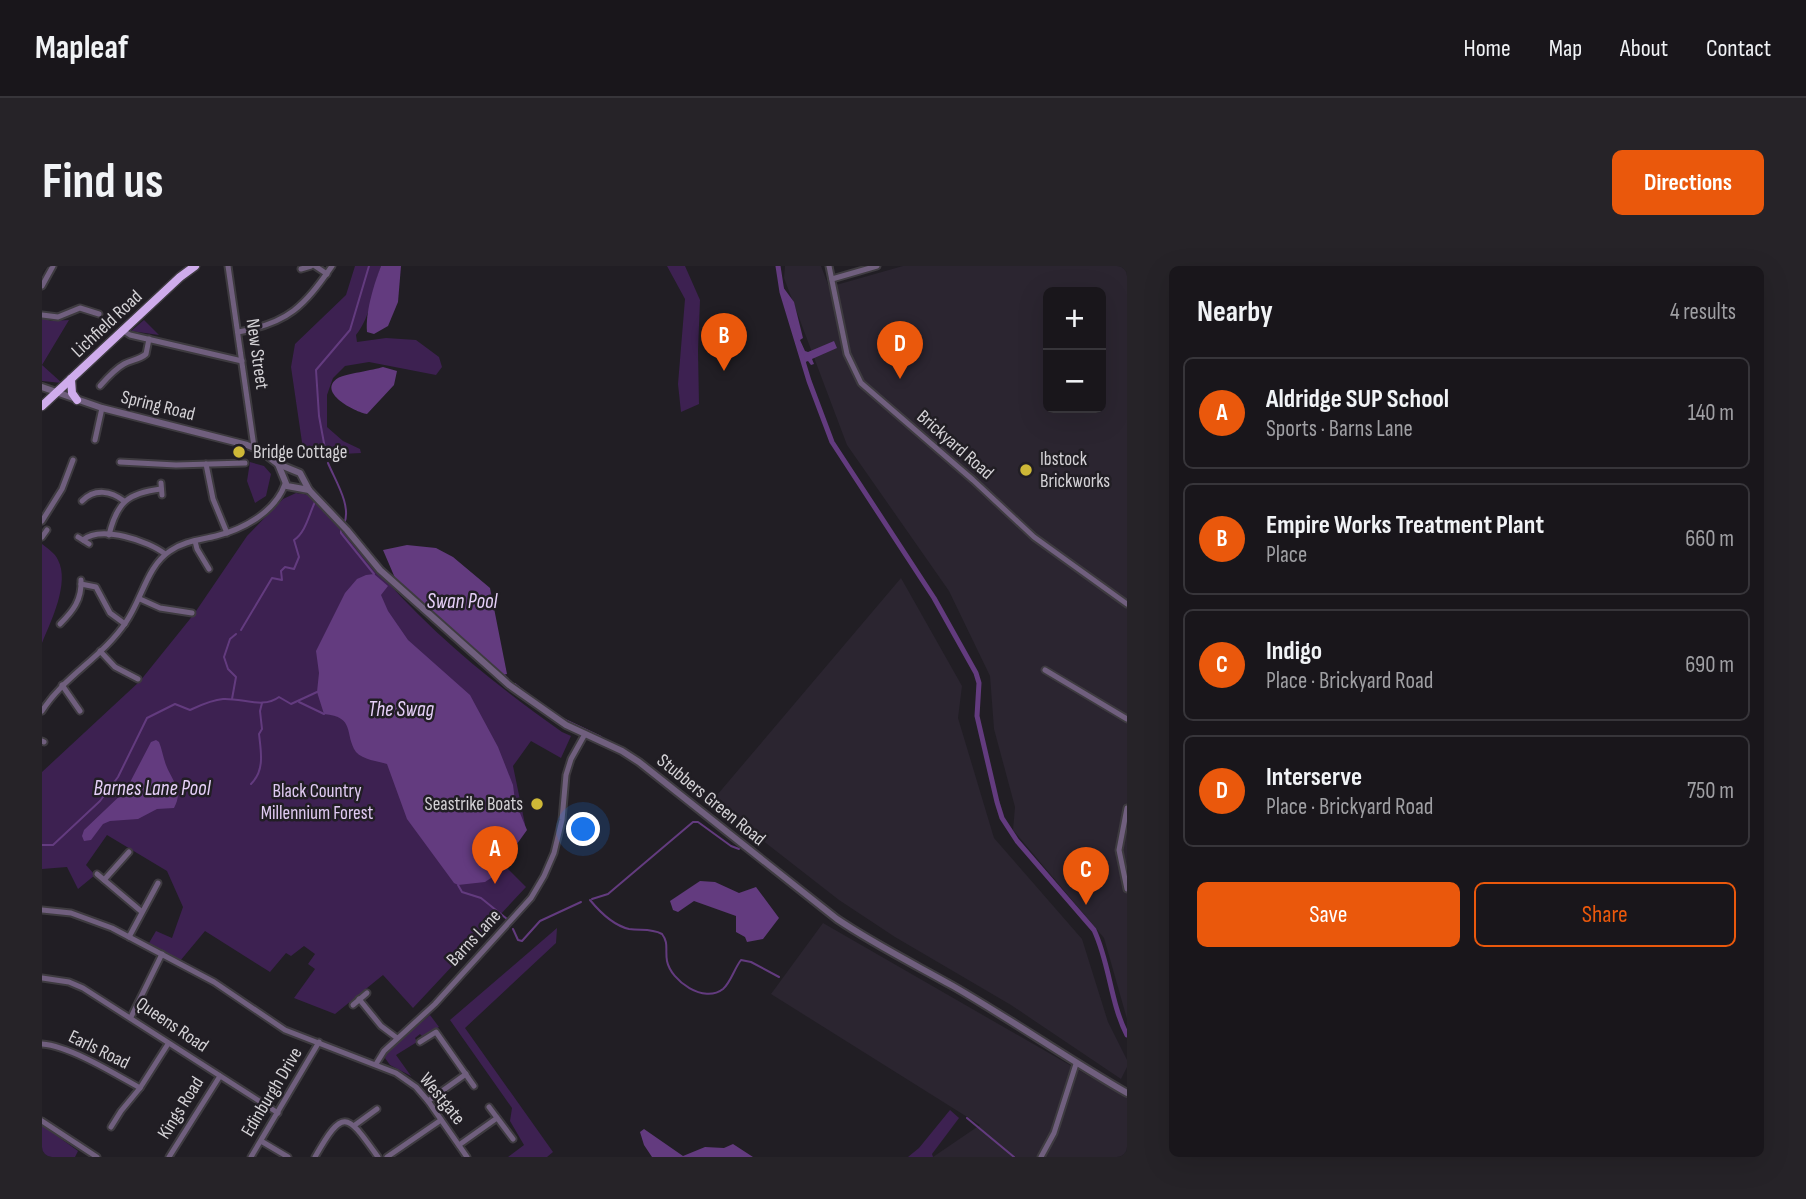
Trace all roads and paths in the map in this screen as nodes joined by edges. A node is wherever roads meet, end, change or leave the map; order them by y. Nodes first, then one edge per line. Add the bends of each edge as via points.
1 (53, 266) edge
2 (195, 266) edge
3 (228, 266) edge
4 (313, 266) edge
5 (332, 266) edge
6 (829, 266) edge
7 (877, 266) edge
8 (301, 269) dead end
9 (327, 274) junction
10 (44, 276) edge
11 (832, 279) junction
12 (42, 286) edge
13 (42, 314) edge
14 (99, 314) dead end
15 (122, 330) junction
16 (238, 332) junction
17 (149, 340) junction
18 (242, 361) junction
19 (102, 373) dead end
20 (108, 378) junction
21 (72, 379) junction
22 (100, 386) dead end
23 (42, 387) edge
24 (57, 393) junction
25 (77, 400) junction
26 (42, 406) edge
27 (102, 408) junction
28 (96, 440) dead end
29 (254, 447) junction
30 (73, 460) dead end
31 (206, 464) junction
32 (278, 464) junction
33 (122, 465) dead end
34 (241, 465) dead end
35 (291, 470) junction
36 (302, 480) junction
37 (285, 481) junction
38 (294, 488) junction
39 (161, 489) dead end
40 (309, 490) junction
41 (282, 492) junction
42 (82, 500) dead end
43 (124, 501) junction
44 (42, 521) edge
45 (47, 530) dead end
46 (227, 533) junction
47 (109, 535) junction
48 (44, 539) edge
49 (83, 540) dead end
50 (195, 541) junction
51 (165, 554) junction
52 (209, 555) dead end
53 (203, 560) junction
54 (209, 569) dead end
55 (140, 599) junction
56 (1127, 604) edge
57 (60, 611) dead end
58 (192, 613) dead end
59 (66, 618) junction
60 (125, 624) junction
61 (60, 625) dead end
62 (100, 652) junction
63 (1045, 670) dead end
64 (138, 679) dead end
65 (62, 685) junction
66 (85, 702) dead end
67 (42, 711) edge
68 (1127, 719) edge
69 (585, 734) junction
70 (1127, 808) edge
71 (129, 852) dead end
72 (97, 874) dead end
73 (104, 880) junction
74 (158, 883) dead end
75 (1127, 889) edge
76 (154, 891) junction
77 (161, 896) dead end
78 (42, 910) edge
79 (142, 912) junction
80 (129, 937) junction
81 (162, 954) junction
82 (42, 978) edge
83 (367, 993) dead end
84 (359, 999) junction
85 (353, 1004) dead end
86 (131, 1017) junction
87 (397, 1038) junction
88 (318, 1042) junction
89 (420, 1042) dead end
90 (42, 1044) edge
91 (168, 1044) junction
92 (376, 1064) junction
93 (1076, 1064) junction
94 (466, 1074) junction
95 (220, 1076) junction
96 (474, 1086) dead end
97 (140, 1088) junction
98 (1127, 1093) edge
99 (428, 1101) junction
100 (489, 1107) dead end
101 (377, 1108) dead end
102 (278, 1113) junction
103 (497, 1118) junction
104 (441, 1120) junction
105 (42, 1121) edge
106 (355, 1125) junction
107 (111, 1127) dead end
108 (513, 1139) dead end
109 (261, 1140) junction
110 (459, 1145) junction
111 (400, 1148) junction
112 (97, 1157) edge
113 (169, 1157) edge
114 (251, 1157) edge
115 (288, 1157) edge
116 (315, 1157) edge
117 (378, 1157) edge
118 (387, 1157) edge
119 (405, 1157) edge
120 (467, 1157) edge
121 (1041, 1157) edge

1 - 10 street
2 - 15 highway, Lichfield Road
3 - 16 street, New Street
4 - 8 street
4 - 9 street
5 - 9 street
6 - 11 street, Brickyard Road
7 - 11 street
9 - 16 street via 292,313 277,322
10 - 12 street
11 - 56 street, Brickyard Road via 847,354 861,383 1034,537
13 - 14 street via 58,317 80,308
15 - 17 street
15 - 21 highway, Lichfield Road
16 - 18 street, New Street
17 - 18 street
17 - 20 street via 146,354
18 - 29 street, New Street
19 - 20 street
20 - 22 street
21 - 24 highway, Lichfield Road
21 - 25 highway
23 - 24 street, Spring Road
24 - 25 street, Spring Road
24 - 26 highway, Lichfield Road
25 - 27 street, Spring Road
27 - 28 street
27 - 29 street, Spring Road
29 - 32 street
30 - 44 street
31 - 33 street
31 - 34 street
31 - 46 street
32 - 35 street
32 - 37 street
35 - 36 street, Stubbers Green Road via 298,471
35 - 37 street
36 - 38 street
36 - 40 street, Stubbers Green Road
37 - 38 street
37 - 41 street
38 - 40 street
38 - 41 street
39 - 43 street
40 - 69 street, Stubbers Green Road via 380,570 478,658 542,710
41 - 46 street via 256,520
42 - 43 street via 87,492 107,492
43 - 47 street
45 - 48 street
46 - 50 street
47 - 49 street via 92,534
47 - 51 street via 148,543
50 - 51 street
50 - 53 street
51 - 55 street via 153,568
52 - 53 street
53 - 54 street
55 - 58 street
55 - 60 street
57 - 59 street
59 - 60 street via 79,599 81,582 96,587 110,613
59 - 61 street
60 - 62 street
62 - 64 street via 115,667 130,670
62 - 65 street
63 - 68 street
65 - 66 street via 79,708
65 - 67 street
69 - 87 street, Barns Lane via 568,765 557,843 538,886 513,920
69 - 93 street, Stubbers Green Road via 639,762 837,919
70 - 75 street via 1119,850
71 - 73 street
72 - 73 street
73 - 79 street
74 - 76 street
76 - 77 street
76 - 79 street
78 - 80 street via 72,913
79 - 80 street
80 - 81 street
81 - 86 street
81 - 88 street via 279,1026
82 - 86 street, Queens Road via 83,988
83 - 84 street
84 - 85 street
84 - 87 street
86 - 91 street, Queens Road
87 - 92 street, Barns Lane
88 - 92 street
88 - 102 street, Edinburgh Drive
89 - 94 street via 436,1032
90 - 97 street, Earls Road
91 - 95 street, Queens Road
91 - 97 street
92 - 99 street, Westgate via 409,1081
93 - 98 street, Stubbers Green Road
93 - 121 street via 1054,1133
94 - 96 street
94 - 99 street
95 - 102 street, Queens Road
95 - 113 street, Kings Road
97 - 107 street
99 - 104 street, Westgate
100 - 103 street
101 - 106 street
102 - 109 street, Edinburgh Drive
103 - 108 street
103 - 110 street
104 - 110 street, Westgate
104 - 111 street
105 - 112 street
106 - 116 street via 335,1125
106 - 117 street
109 - 114 street, Edinburgh Drive
109 - 115 street
110 - 120 street, Westgate
111 - 118 street
111 - 119 street

